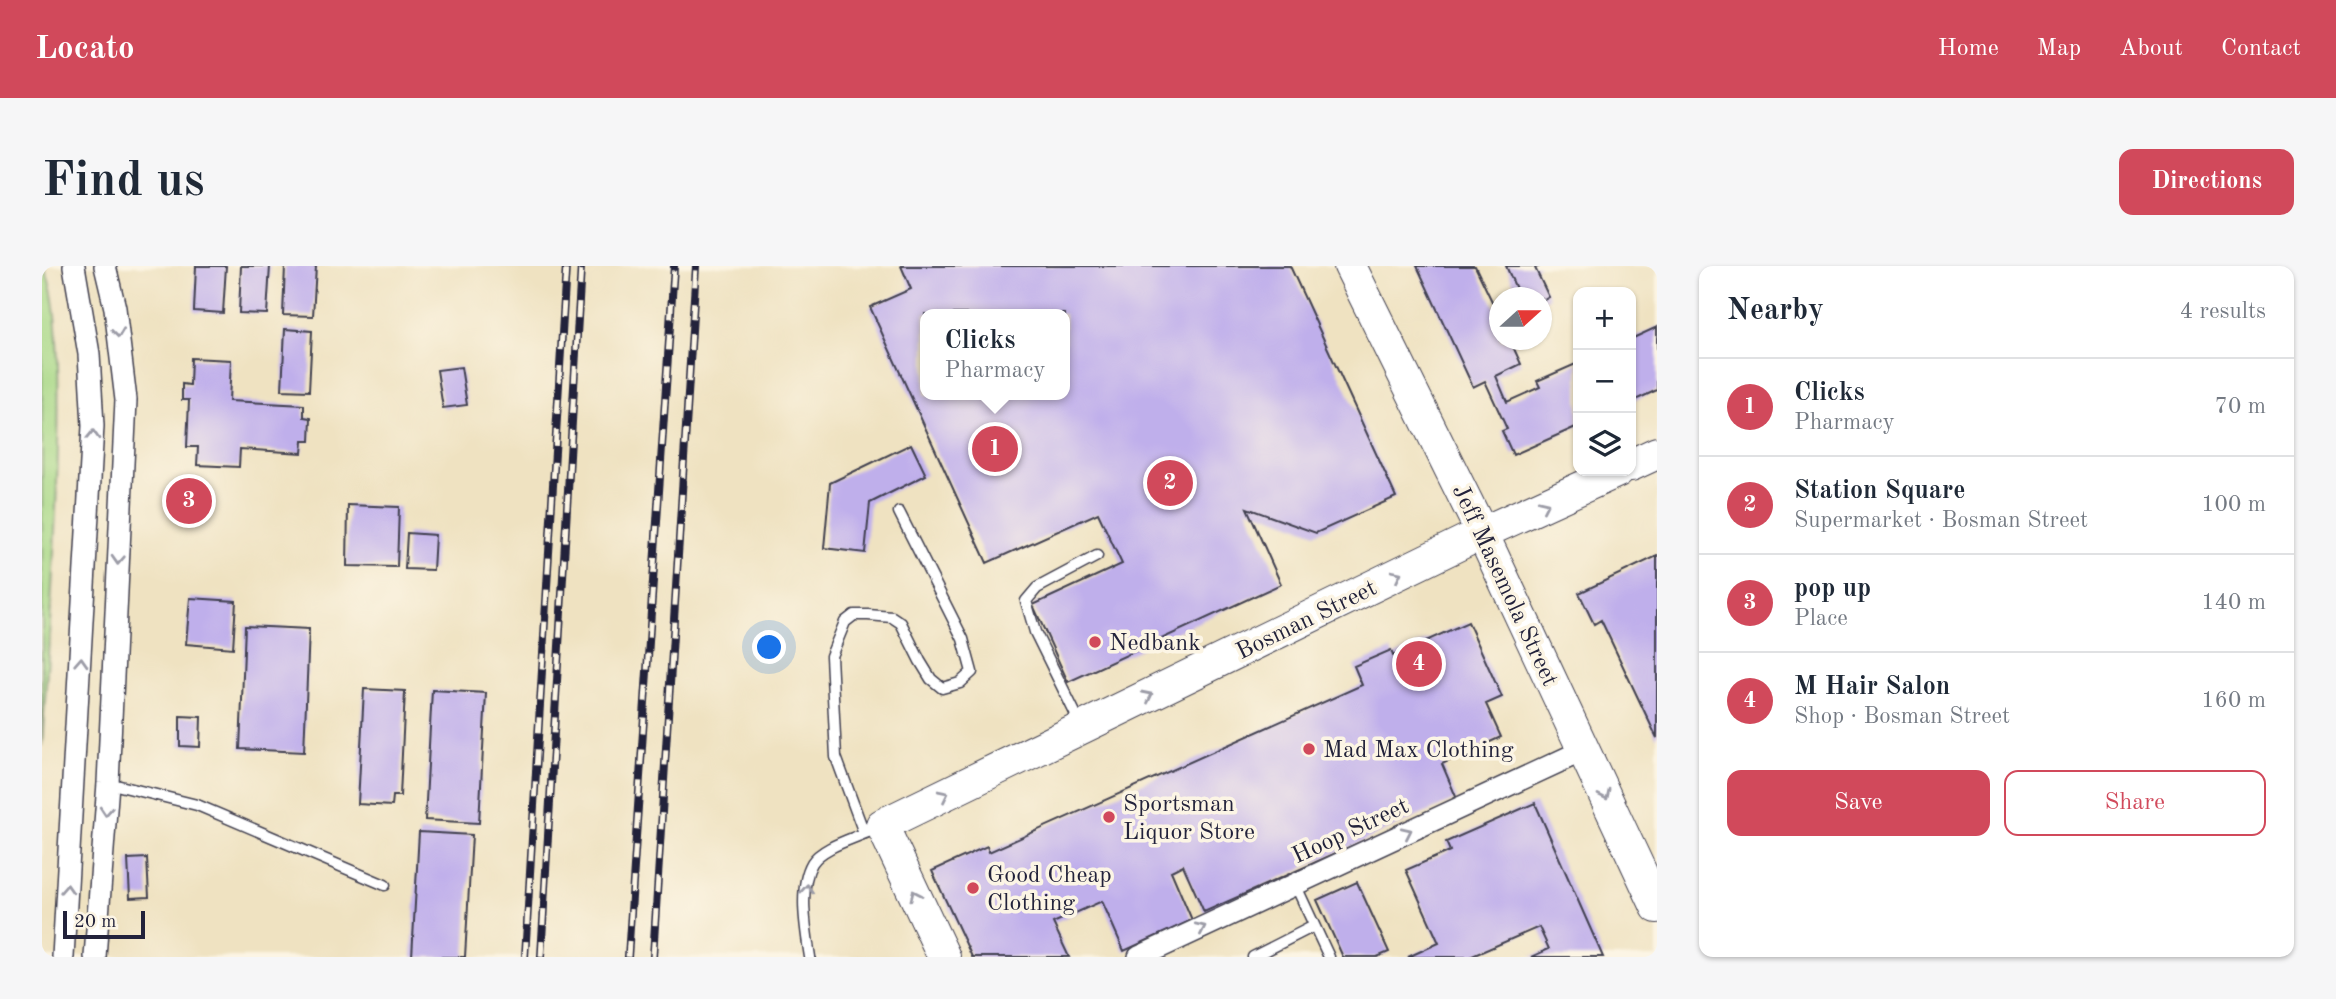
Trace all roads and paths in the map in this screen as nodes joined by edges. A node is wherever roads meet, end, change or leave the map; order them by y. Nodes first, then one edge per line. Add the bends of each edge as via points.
1 (74, 266) edge
2 (105, 266) edge
3 (1350, 266) edge
4 (1657, 453) edge
5 (1636, 463) edge
6 (1607, 476) edge
7 (899, 512) dead end
8 (1482, 533) junction
9 (1097, 556) dead end
10 (1082, 728) junction
11 (1584, 750) junction
12 (108, 783) junction
13 (873, 829) junction
14 (1295, 884) junction
15 (385, 885) dead end
16 (1657, 907) edge
17 (1314, 926) junction
18 (63, 957) edge
19 (95, 957) edge
20 (810, 957) edge
21 (944, 957) edge
22 (1139, 957) edge
23 (1253, 957) edge
24 (1329, 957) edge

18 -> 1 street via 93,426 89,355
2 -> 12 street via 127,400
3 - 8 main road, Jeff Masemola Street
4 - 5 main road
8 -> 6 main road, Bosman Street
7 - 13 lane via 963,639 972,672 960,683 942,688 920,662 909,633 892,617 854,615 845,622 831,656 835,757
10 -> 8 main road, Bosman Street
8 - 11 main road, Jeff Masemola Street
9 - 10 lane via 1037,588 1026,601 1035,632
13 -> 10 main road, Bosman Street
14 -> 11 street, Hoop Street
11 -> 16 main road, Jeff Masemola Street
12 - 15 lane via 197,805
12 -> 19 street
20 -> 13 lane via 806,891 813,862
21 -> 13 main road
14 - 17 lane
22 -> 14 street, Hoop Street
17 - 23 lane
17 - 24 lane

